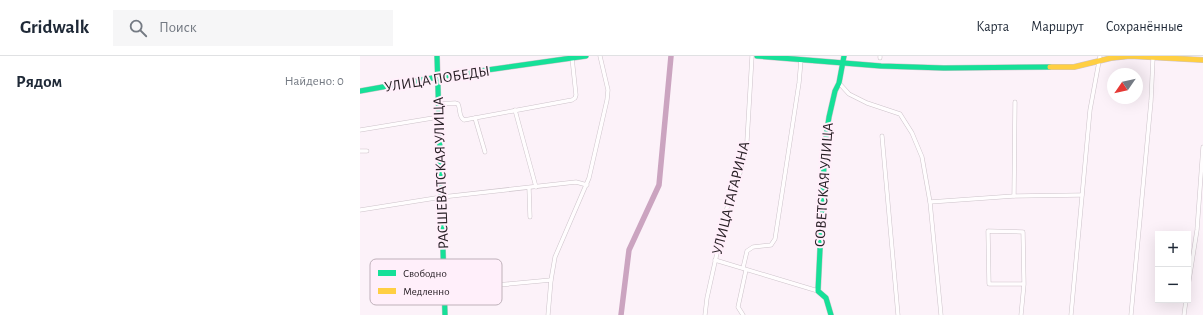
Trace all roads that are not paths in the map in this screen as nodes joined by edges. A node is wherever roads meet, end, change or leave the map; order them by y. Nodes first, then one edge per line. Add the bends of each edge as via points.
1 (437, 56) edge
2 (586, 56) edge
3 (600, 56) edge
4 (752, 56) edge
5 (756, 56) edge
6 (844, 56) edge
7 (572, 58) junction
8 (1100, 58) edge
9 (1153, 58) junction
10 (801, 60) junction
11 (1203, 60) edge
12 (843, 64) junction
13 (438, 77) junction
14 (839, 83) junction
15 (360, 91) edge
16 (1015, 102) dead end
17 (438, 104) junction
18 (514, 110) junction
19 (439, 117) junction
20 (475, 118) junction
21 (360, 130) edge
22 (882, 136) dead end
23 (1203, 147) edge
24 (360, 151) edge
25 (367, 151) dead end
26 (485, 152) dead end
27 (587, 185) junction
28 (536, 187) junction
29 (530, 188) junction
30 (1082, 195) junction
31 (1014, 196) junction
32 (442, 197) junction
33 (930, 202) junction
34 (360, 210) edge
35 (530, 216) dead end
36 (444, 259) edge
37 (715, 260) junction
38 (1191, 267) edge
39 (744, 269) junction
40 (551, 280) junction
41 (1024, 284) junction
42 (502, 285) edge
43 (818, 291) junction
44 (1186, 303) edge
45 (548, 315) edge
46 (705, 315) edge
47 (743, 315) edge
48 (831, 315) edge
49 (898, 315) edge
50 (941, 315) edge
51 (1022, 315) edge
52 (1070, 315) edge
53 (1131, 315) edge
54 (1184, 315) edge

1 - 13 street, РАСШЕВАТСКАЯ УЛИЦА
2 - 7 street, УЛИЦА ПОБЕДЫ
3 - 27 street via 608,90 607,100
4 - 37 street, УЛИЦА ГАГАРИНА via 747,141
5 - 10 street
6 - 12 street, СОВЕТСКАЯ УЛИЦА
7 - 13 street, УЛИЦА ПОБЕДЫ
7 - 18 street via 575,98
8 - 9 street
8 - 12 street via 1089,64 1074,67 944,68
8 - 30 street via 1090,110
9 - 11 street
9 - 53 street
10 - 12 street
10 - 39 street via 775,239 771,245 747,250
12 - 14 street, СОВЕТСКАЯ УЛИЦА
13 - 15 street, УЛИЦА ПОБЕДЫ
13 - 17 street, РАСШЕВАТСКАЯ УЛИЦА
14 - 33 street via 849,94 900,114 912,133 922,157
14 - 43 street, СОВЕТСКАЯ УЛИЦА via 829,117 825,144
16 - 31 street
17 - 19 street, РАСШЕВАТСКАЯ УЛИЦА
17 - 20 street via 458,104 461,118
18 - 20 street
18 - 28 street
19 - 21 street
19 - 32 street, РАСШЕВАТСКАЯ УЛИЦА
20 - 26 street
22 - 49 street
23 - 38 street
24 - 25 street
27 - 28 street via 576,182
27 - 40 street via 555,257
28 - 29 street
29 - 32 street
29 - 35 street
30 - 31 street
30 - 52 street
31 - 33 street
32 - 34 street
32 - 36 street, РАСШЕВАТСКАЯ УЛИЦА
33 - 50 street
37 - 39 street
37 - 46 street, УЛИЦА ГАГАРИНА
39 - 43 street
39 - 47 street via 738,307
40 - 42 street
40 - 45 street
41 - 41 street via 989,284 988,232 1023,232
41 - 51 street
43 - 48 street via 826,298
44 - 54 street

